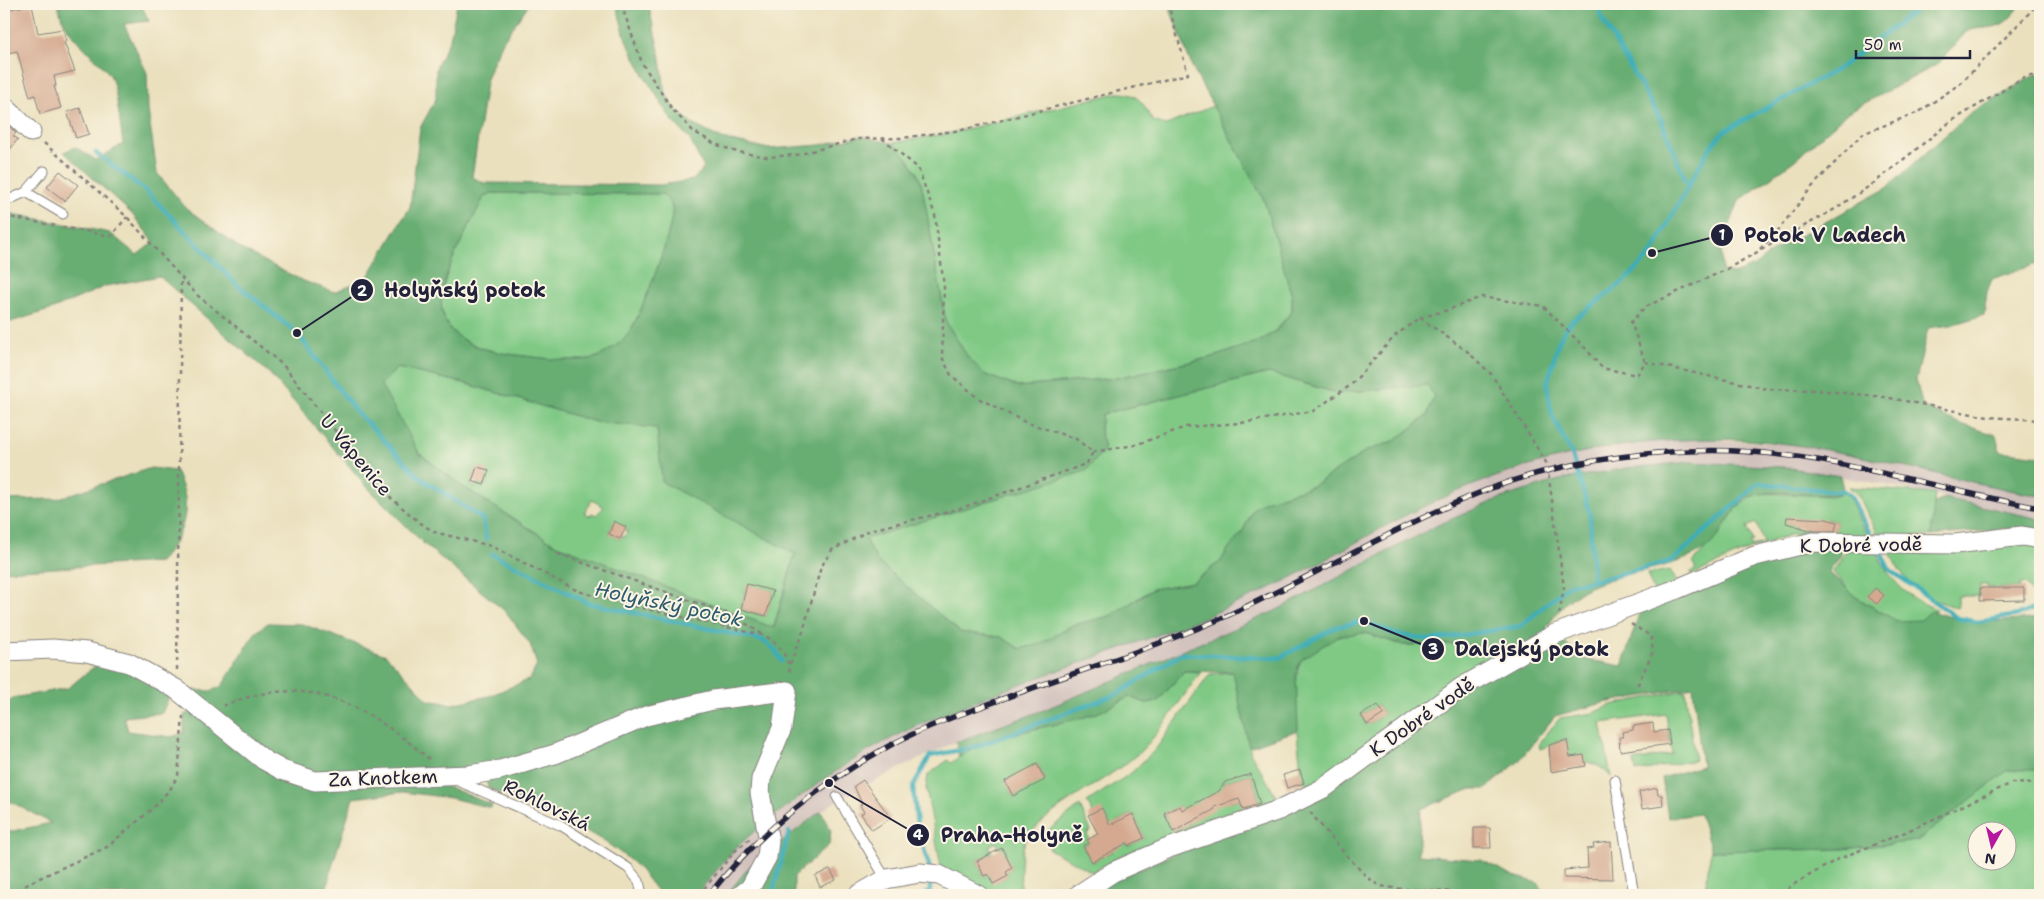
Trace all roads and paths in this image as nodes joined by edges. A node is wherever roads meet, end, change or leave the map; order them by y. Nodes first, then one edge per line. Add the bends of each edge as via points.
1 (621, 4) edge
2 (1168, 4) edge
3 (2038, 4) edge
4 (2040, 72) edge
5 (4, 106) edge
6 (31, 132) joint
7 (883, 139) junction
8 (44, 171) dead end
9 (26, 192) junction
10 (4, 202) edge
11 (63, 214) dead end
12 (1757, 252) junction
13 (182, 278) junction
14 (1419, 318) junction
15 (1645, 362) junction
16 (2040, 420) edge
17 (1093, 452) junction
18 (2040, 539) edge
19 (558, 554) dead end
20 (1610, 613) junction
21 (1554, 634) junction
22 (766, 636) junction
23 (4, 651) edge
24 (789, 665) junction
25 (1636, 688) dead end
26 (176, 690) junction
27 (787, 691) junction
28 (206, 713) junction
29 (446, 776) junction
30 (1615, 780) dead end
31 (2040, 784) edge
32 (837, 797) dead end
33 (1300, 800) junction
34 (767, 825) junction
35 (886, 878) junction
36 (12, 895) edge
37 (642, 895) edge
38 (699, 895) edge
39 (741, 895) edge
40 (858, 895) edge
41 (978, 895) edge
42 (1078, 895) edge
43 (1473, 895) edge
44 (1634, 895) edge
45 (1782, 895) edge

1 - 7 path via 642,63 654,83 693,131 715,144 766,157 797,155 857,139
2 - 7 path via 1188,74 962,130
3 - 12 path via 1961,83 1919,112 1862,134
4 - 12 path via 2022,79 1950,122 1874,183 1835,209
5 - 6 street
6 - 13 path, U Vápenice via 126,217
7 - 17 path via 918,168 935,215 944,287 942,357 951,375 978,398 1025,422 1076,439
8 - 9 lane
9 - 10 lane
9 - 11 lane
12 - 15 path via 1646,306 1631,322
13 - 22 path, U Vápenice via 197,295 283,365 383,491 434,532 491,546 578,591
13 - 26 path
14 - 15 path via 1481,297 1543,306 1602,368 1637,375
14 - 17 path via 1395,336 1351,385 1313,411 1186,427 1135,445
14 - 21 path via 1467,351 1492,375 1547,464 1564,588
15 - 16 path via 1767,389 1884,397 1988,417
17 - 24 path via 1087,463 1075,468 958,509 870,530 832,550 820,567 803,632
18 - 20 street, K Dobré vodě via 2022,536 1955,544 1800,544 1755,556 1677,590
19 - 22 path, U Vápenice via 734,616
20 - 21 street, K Dobré vodě
20 - 25 path via 1651,636 1653,652
21 - 33 street, K Dobré vodě via 1462,687 1324,788
22 - 24 path, U Vápenice via 782,647
23 - 26 street, Za Knotkem via 53,649 87,652 128,662
24 - 27 path
26 - 28 street, Za Knotkem
26 - 36 path via 184,708 183,740 178,774 171,788 152,809 107,847 31,882
27 - 29 street, Za Knotkem via 712,700 646,716 554,754 518,765 477,774
27 - 34 street via 782,728 761,779 760,793
28 - 29 street, Za Knotkem via 264,760 315,781
28 - 29 path via 267,694 306,691 369,713 404,738
29 - 37 lane, Rohlovská via 562,826 628,868 639,881
30 - 44 lane
31 - 45 path via 2012,783 1902,834 1838,859 1791,886
32 - 35 lane
33 - 42 street, K Dobré vodě via 1166,848 1113,872
33 - 43 path via 1344,853 1379,886 1452,890
34 - 38 path via 735,851
34 - 39 street via 767,857 750,888
35 - 40 street
35 - 41 street via 920,873 939,875

